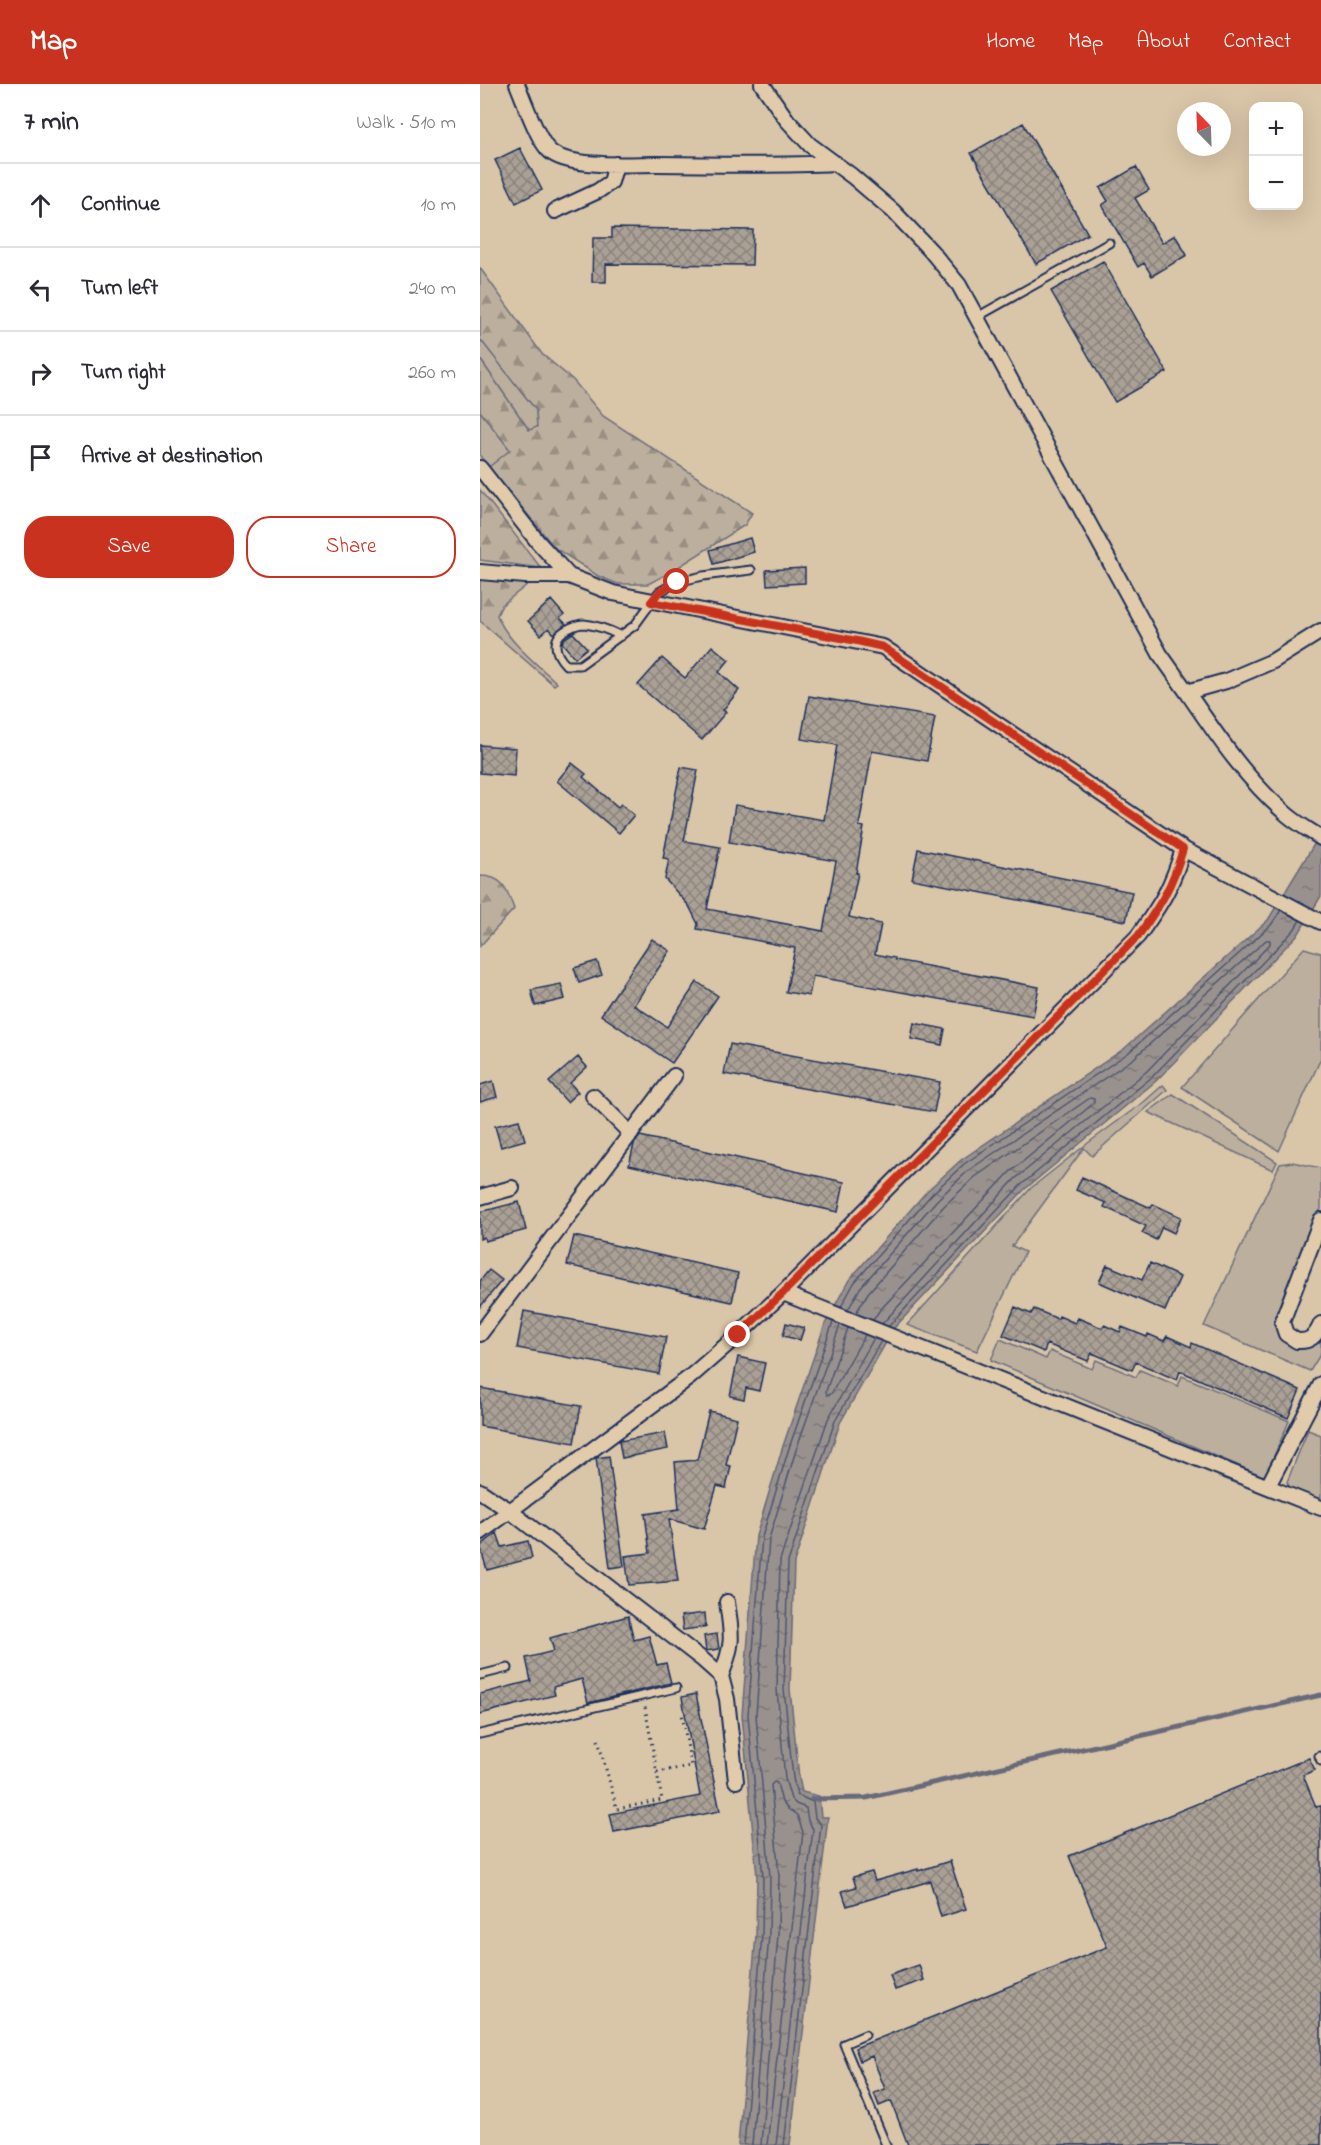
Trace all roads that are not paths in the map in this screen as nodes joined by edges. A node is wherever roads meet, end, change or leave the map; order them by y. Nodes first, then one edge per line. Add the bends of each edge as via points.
1 (517, 84) edge
2 (762, 84) edge
3 (835, 163) junction
4 (616, 164) junction
5 (555, 211) dead end
6 (1109, 243) dead end
7 (977, 317) junction
8 (480, 468) edge
9 (751, 570) dead end
10 (480, 572) edge
11 (569, 576) junction
12 (651, 602) junction
13 (1321, 631) edge
14 (621, 636) junction
15 (1187, 692) junction
16 (1318, 836) edge
17 (1183, 849) junction
18 (1321, 922) edge
19 (674, 1076) dead end
20 (593, 1096) dead end
21 (632, 1134) junction
22 (512, 1188) dead end
23 (480, 1197) edge
24 (1321, 1221) edge
25 (783, 1293) junction
26 (1321, 1324) edge
27 (480, 1334) edge
28 (1321, 1384) edge
29 (1268, 1486) junction
30 (480, 1491) edge
31 (1321, 1508) edge
32 (510, 1511) junction
33 (480, 1533) edge
34 (727, 1602) dead end
35 (508, 1668) dead end
36 (480, 1675) edge
37 (721, 1676) junction
38 (676, 1688) dead end
39 (480, 1734) edge
40 (736, 1781) dead end
41 (865, 2035) dead end
42 (886, 2145) edge

1 - 4 street via 549,152 588,164
2 - 3 street via 810,145
3 - 4 street
3 - 7 street via 893,211 931,251 959,285
4 - 5 street via 611,182
6 - 7 lane
7 - 15 street via 1160,654
8 - 11 street
9 - 12 lane via 677,582 659,592
10 - 11 street
11 - 12 street
12 - 14 lane via 635,625
12 - 17 street via 883,647
13 - 15 street via 1273,661
14 - 14 lane via 582,623 568,628 554,643 558,658 566,665 580,664
15 - 16 street via 1264,793
17 - 18 street
17 - 25 street via 1165,898 1138,936
19 - 21 street
20 - 21 street
21 - 27 street
22 - 23 street
24 - 26 street via 1282,1322 1286,1334 1297,1341 1310,1340
25 - 29 street
25 - 32 street via 690,1377
28 - 29 street
29 - 31 street
30 - 32 street
32 - 33 street
32 - 37 street
34 - 37 street via 732,1635
35 - 36 lane
37 - 40 street
38 - 39 lane
41 - 42 lane via 844,2044

